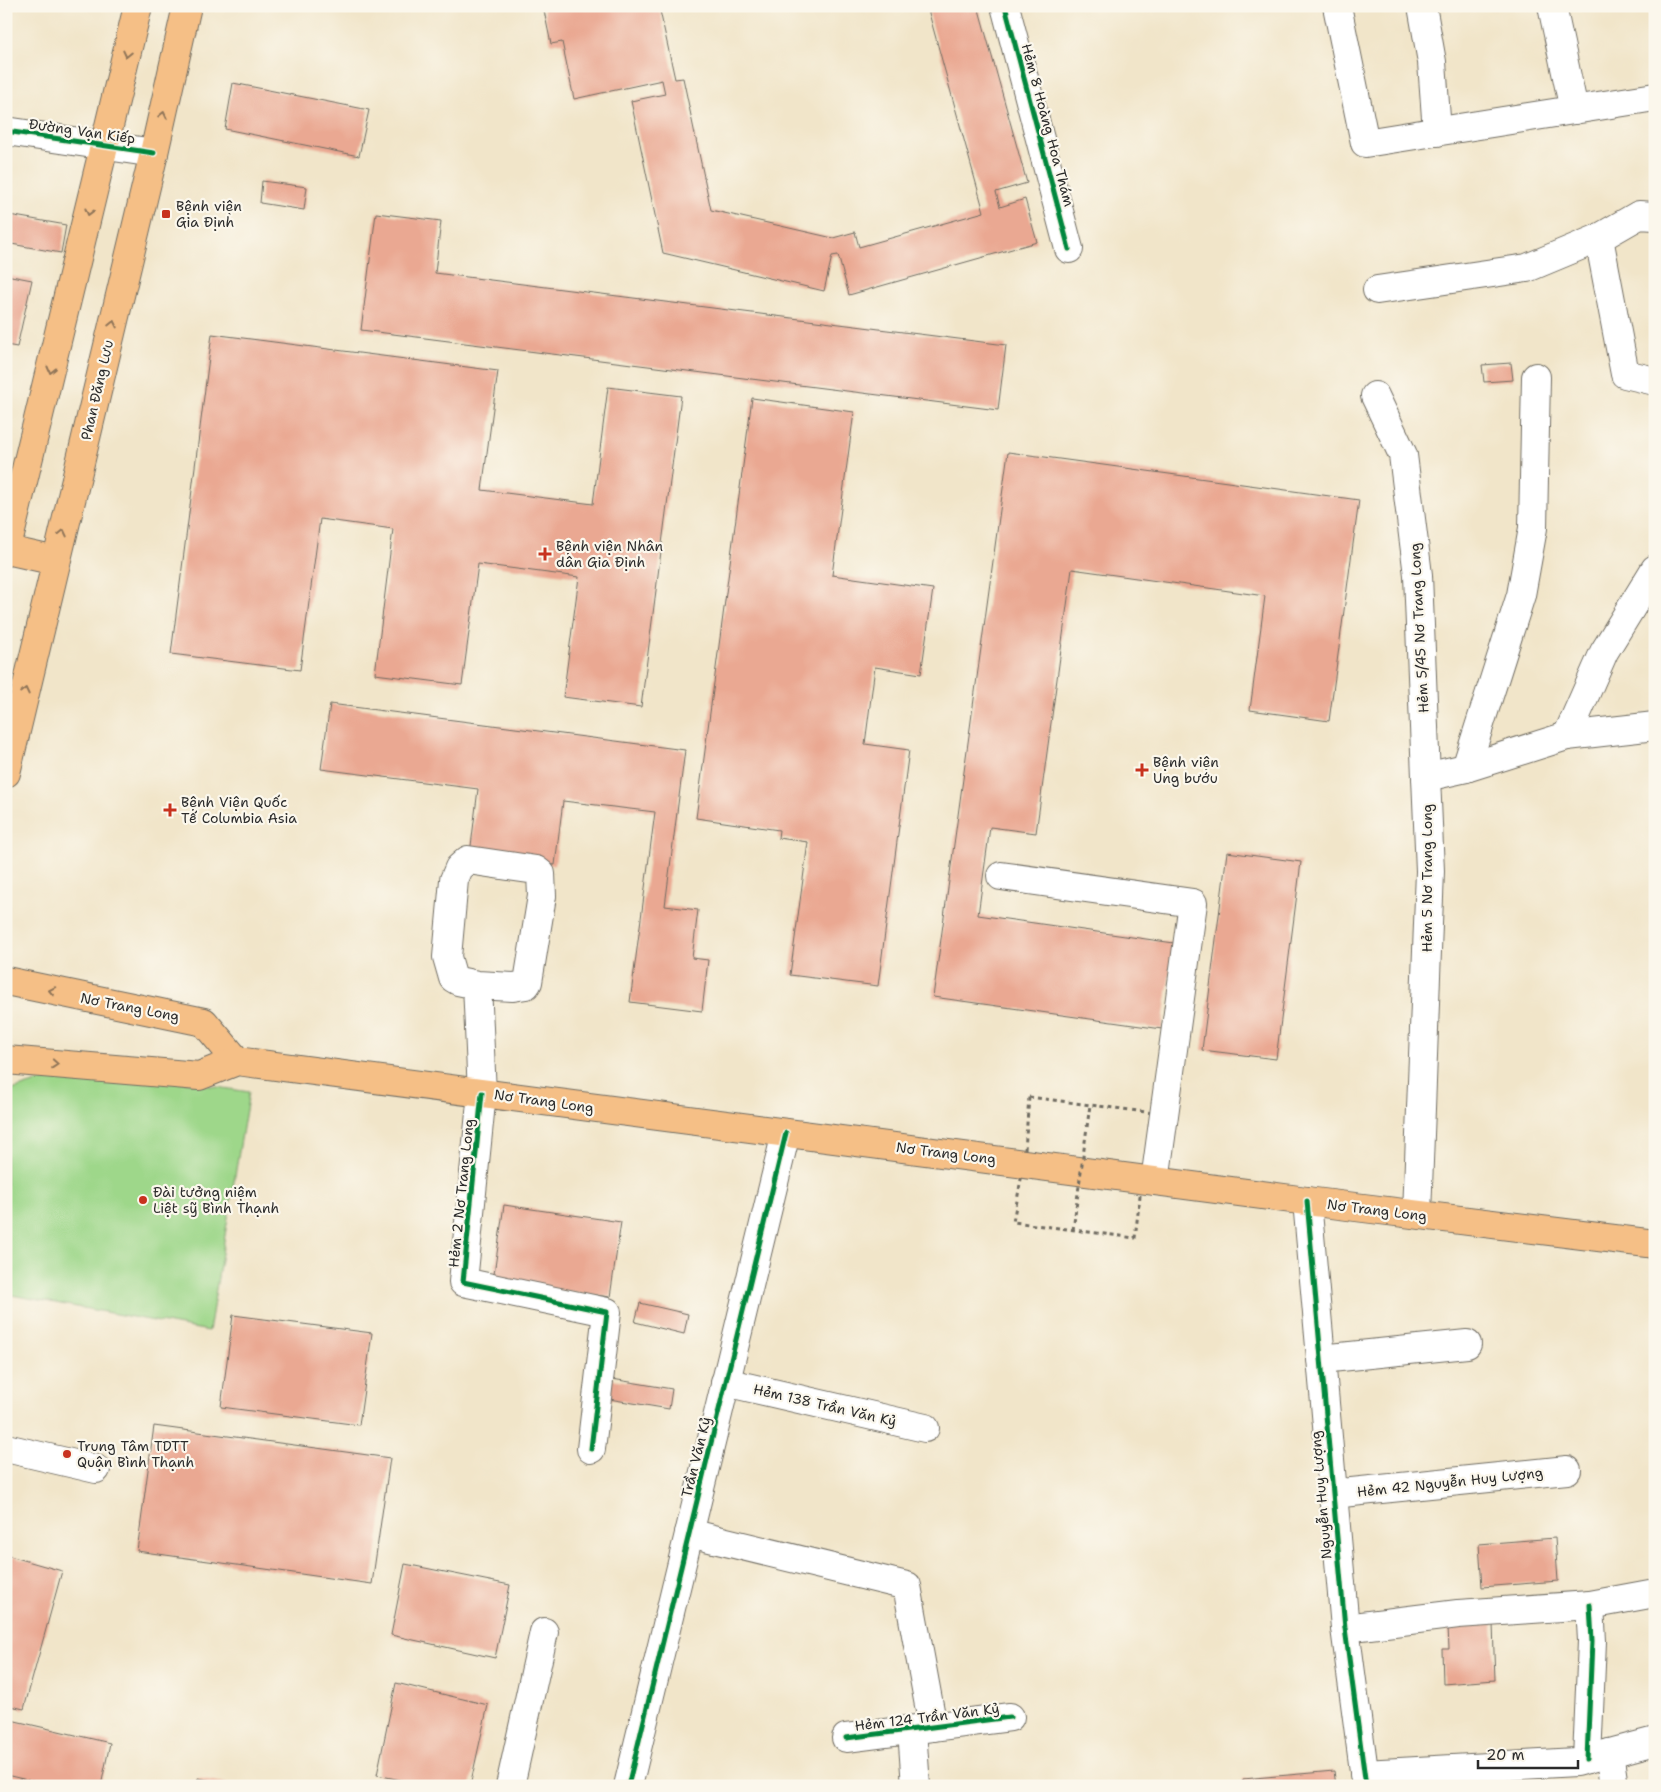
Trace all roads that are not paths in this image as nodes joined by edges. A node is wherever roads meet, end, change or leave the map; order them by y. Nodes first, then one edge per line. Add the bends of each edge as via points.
1 (138, 6) edge
2 (187, 6) edge
3 (1005, 6) edge
4 (1337, 6) edge
5 (1422, 6) edge
6 (1552, 6) edge
7 (1655, 98) edge
8 (1574, 110) junction
9 (6, 131) edge
10 (1437, 132) junction
11 (106, 145) junction
12 (154, 153) junction
13 (1655, 216) edge
14 (1599, 238) junction
15 (1069, 249) dead end
16 (1378, 290) dead end
17 (1536, 377) dead end
18 (1655, 381) edge
19 (1375, 396) dead end
20 (7, 551) edge
21 (56, 561) junction
22 (1655, 569) edge
23 (1655, 726) edge
24 (1567, 736) junction
25 (1466, 768) junction
26 (6, 773) edge
27 (1426, 777) junction
28 (1001, 876) dead end
29 (6, 982) edge
30 (478, 985) junction
31 (6, 1060) edge
32 (237, 1061) junction
33 (482, 1092) junction
34 (786, 1133) junction
35 (1155, 1181) junction
36 (1307, 1201) junction
37 (1417, 1214) junction
38 (1655, 1244) edge
39 (1467, 1344) dead end
40 (1321, 1359) junction
41 (725, 1382) junction
42 (924, 1428) dead end
43 (6, 1448) edge
44 (591, 1449) dead end
45 (96, 1469) dead end
46 (1567, 1470) dead end
47 (1332, 1494) junction
48 (689, 1533) junction
49 (1655, 1593) edge
50 (1590, 1605) junction
51 (1345, 1628) junction
52 (544, 1632) dead end
53 (1010, 1717) dead end
54 (923, 1729) junction
55 (846, 1738) dead end
56 (1655, 1741) edge
57 (1598, 1756) junction
58 (1365, 1780) edge
59 (510, 1786) edge
60 (628, 1786) edge
61 (916, 1786) edge
62 (1614, 1786) edge

1 -> 11 main road
12 -> 2 main road, Phan Đăng Lưu
3 - 15 street, Hẻm 8 Hoàng Hoa Thám
4 - 10 street via 1365,143
5 - 10 street via 1432,62
6 - 8 street
7 - 8 street
8 - 10 street
9 - 11 street, Đường Vạn Kiếp
11 - 12 street, Đường Vạn Kiếp
11 -> 20 main road
21 -> 12 main road, Phan Đăng Lưu
13 - 14 street via 1639,215
14 - 16 street via 1527,268
14 - 18 street via 1625,374
17 - 25 street via 1533,528 1523,586
19 - 27 street, Hẻm 5/45 Nơ Trang Long via 1403,455 1418,575
20 - 21 main road
26 -> 21 main road, Phan Đăng Lưu
22 - 24 street via 1604,652
23 - 24 street
24 - 25 street
25 - 27 street
27 - 37 street, Hẻm 5 Nơ Trang Long via 1430,871
28 - 35 street via 1193,903
32 -> 29 main road, Nơ Trang Long via 204,1022
30 - 30 street via 453,978 447,957 454,880 459,868 468,860 536,870 541,874 542,896 528,982 513,987
30 - 33 street
31 -> 32 main road, Nơ Trang Long via 199,1076
32 - 33 main road, Nơ Trang Long
33 - 34 main road, Nơ Trang Long
33 - 44 street, Hẻm 2 Nơ Trang Long via 464,1282 607,1312
34 - 35 main road, Nơ Trang Long
34 - 41 street, Trần Văn Kỷ
35 - 36 main road, Nơ Trang Long
36 - 37 main road, Nơ Trang Long
36 - 40 street, Nguyễn Huy Lượng
37 - 38 main road, Nơ Trang Long
39 - 40 street
40 - 47 street, Nguyễn Huy Lượng
41 - 42 street, Hẻm 138 Trần Văn Kỷ
41 - 48 street, Trần Văn Kỷ
43 - 45 street
46 - 47 street, Hẻm 42 Nguyễn Huy Lượng
47 - 51 street, Nguyễn Huy Lượng
48 - 54 street, Hẻm 124 Trần Văn Kỷ via 907,1586
48 - 60 street, Trần Văn Kỷ
49 - 50 street
50 - 51 street via 1458,1614
50 - 57 street
51 - 58 street, Nguyễn Huy Lượng
52 - 59 street
53 - 54 street, Hẻm 124 Trần Văn Kỷ
54 - 55 street, Hẻm 124 Trần Văn Kỷ
54 - 61 street
56 - 57 street
57 - 58 street via 1576,1762
57 - 62 street

